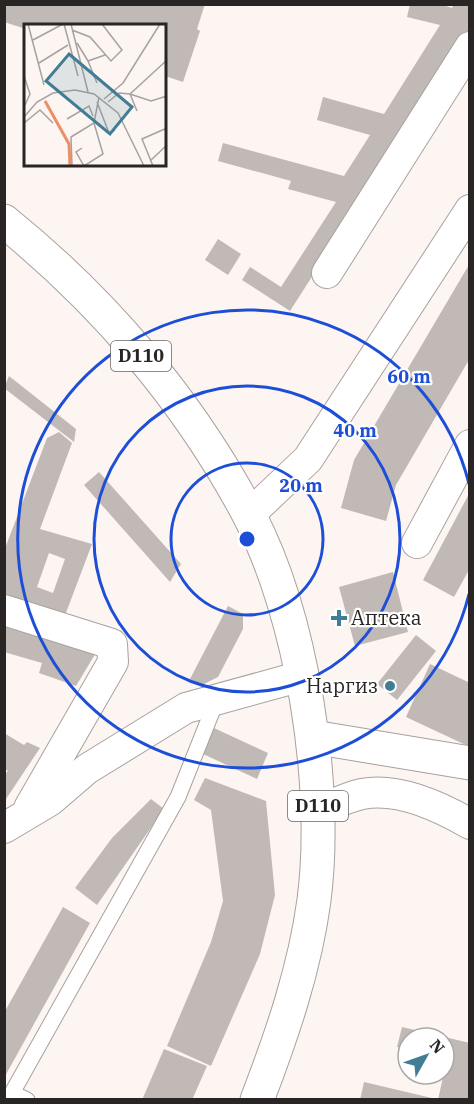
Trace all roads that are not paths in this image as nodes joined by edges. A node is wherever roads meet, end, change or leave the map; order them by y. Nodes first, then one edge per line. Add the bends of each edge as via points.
1 (470, 47) edge
2 (470, 210) edge
3 (4, 221) edge
4 (327, 273) dead end
5 (470, 445) edge
6 (249, 514) junction
7 (417, 543) dead end
8 (4, 610) edge
9 (302, 676) junction
10 (217, 699) junction
11 (313, 737) junction
12 (470, 763) edge
13 (318, 811) junction
14 (15, 822) edge
15 (470, 824) edge
16 (27, 1100) edge
17 (257, 1100) edge

1 - 4 street
2 - 6 street via 308,459
3 - 6 main road, D110 via 116,325 188,416
5 - 7 street
6 - 9 main road, D110 via 280,595
8 - 14 street via 112,644 114,662
9 - 10 street
9 - 11 main road, D110
10 - 14 street via 186,708 133,740
10 - 16 lane via 178,797 12,1093
11 - 12 main road
11 - 13 main road, D110
13 - 15 street via 363,794 400,794
13 - 17 main road, D110 via 314,899 303,955 289,1010

